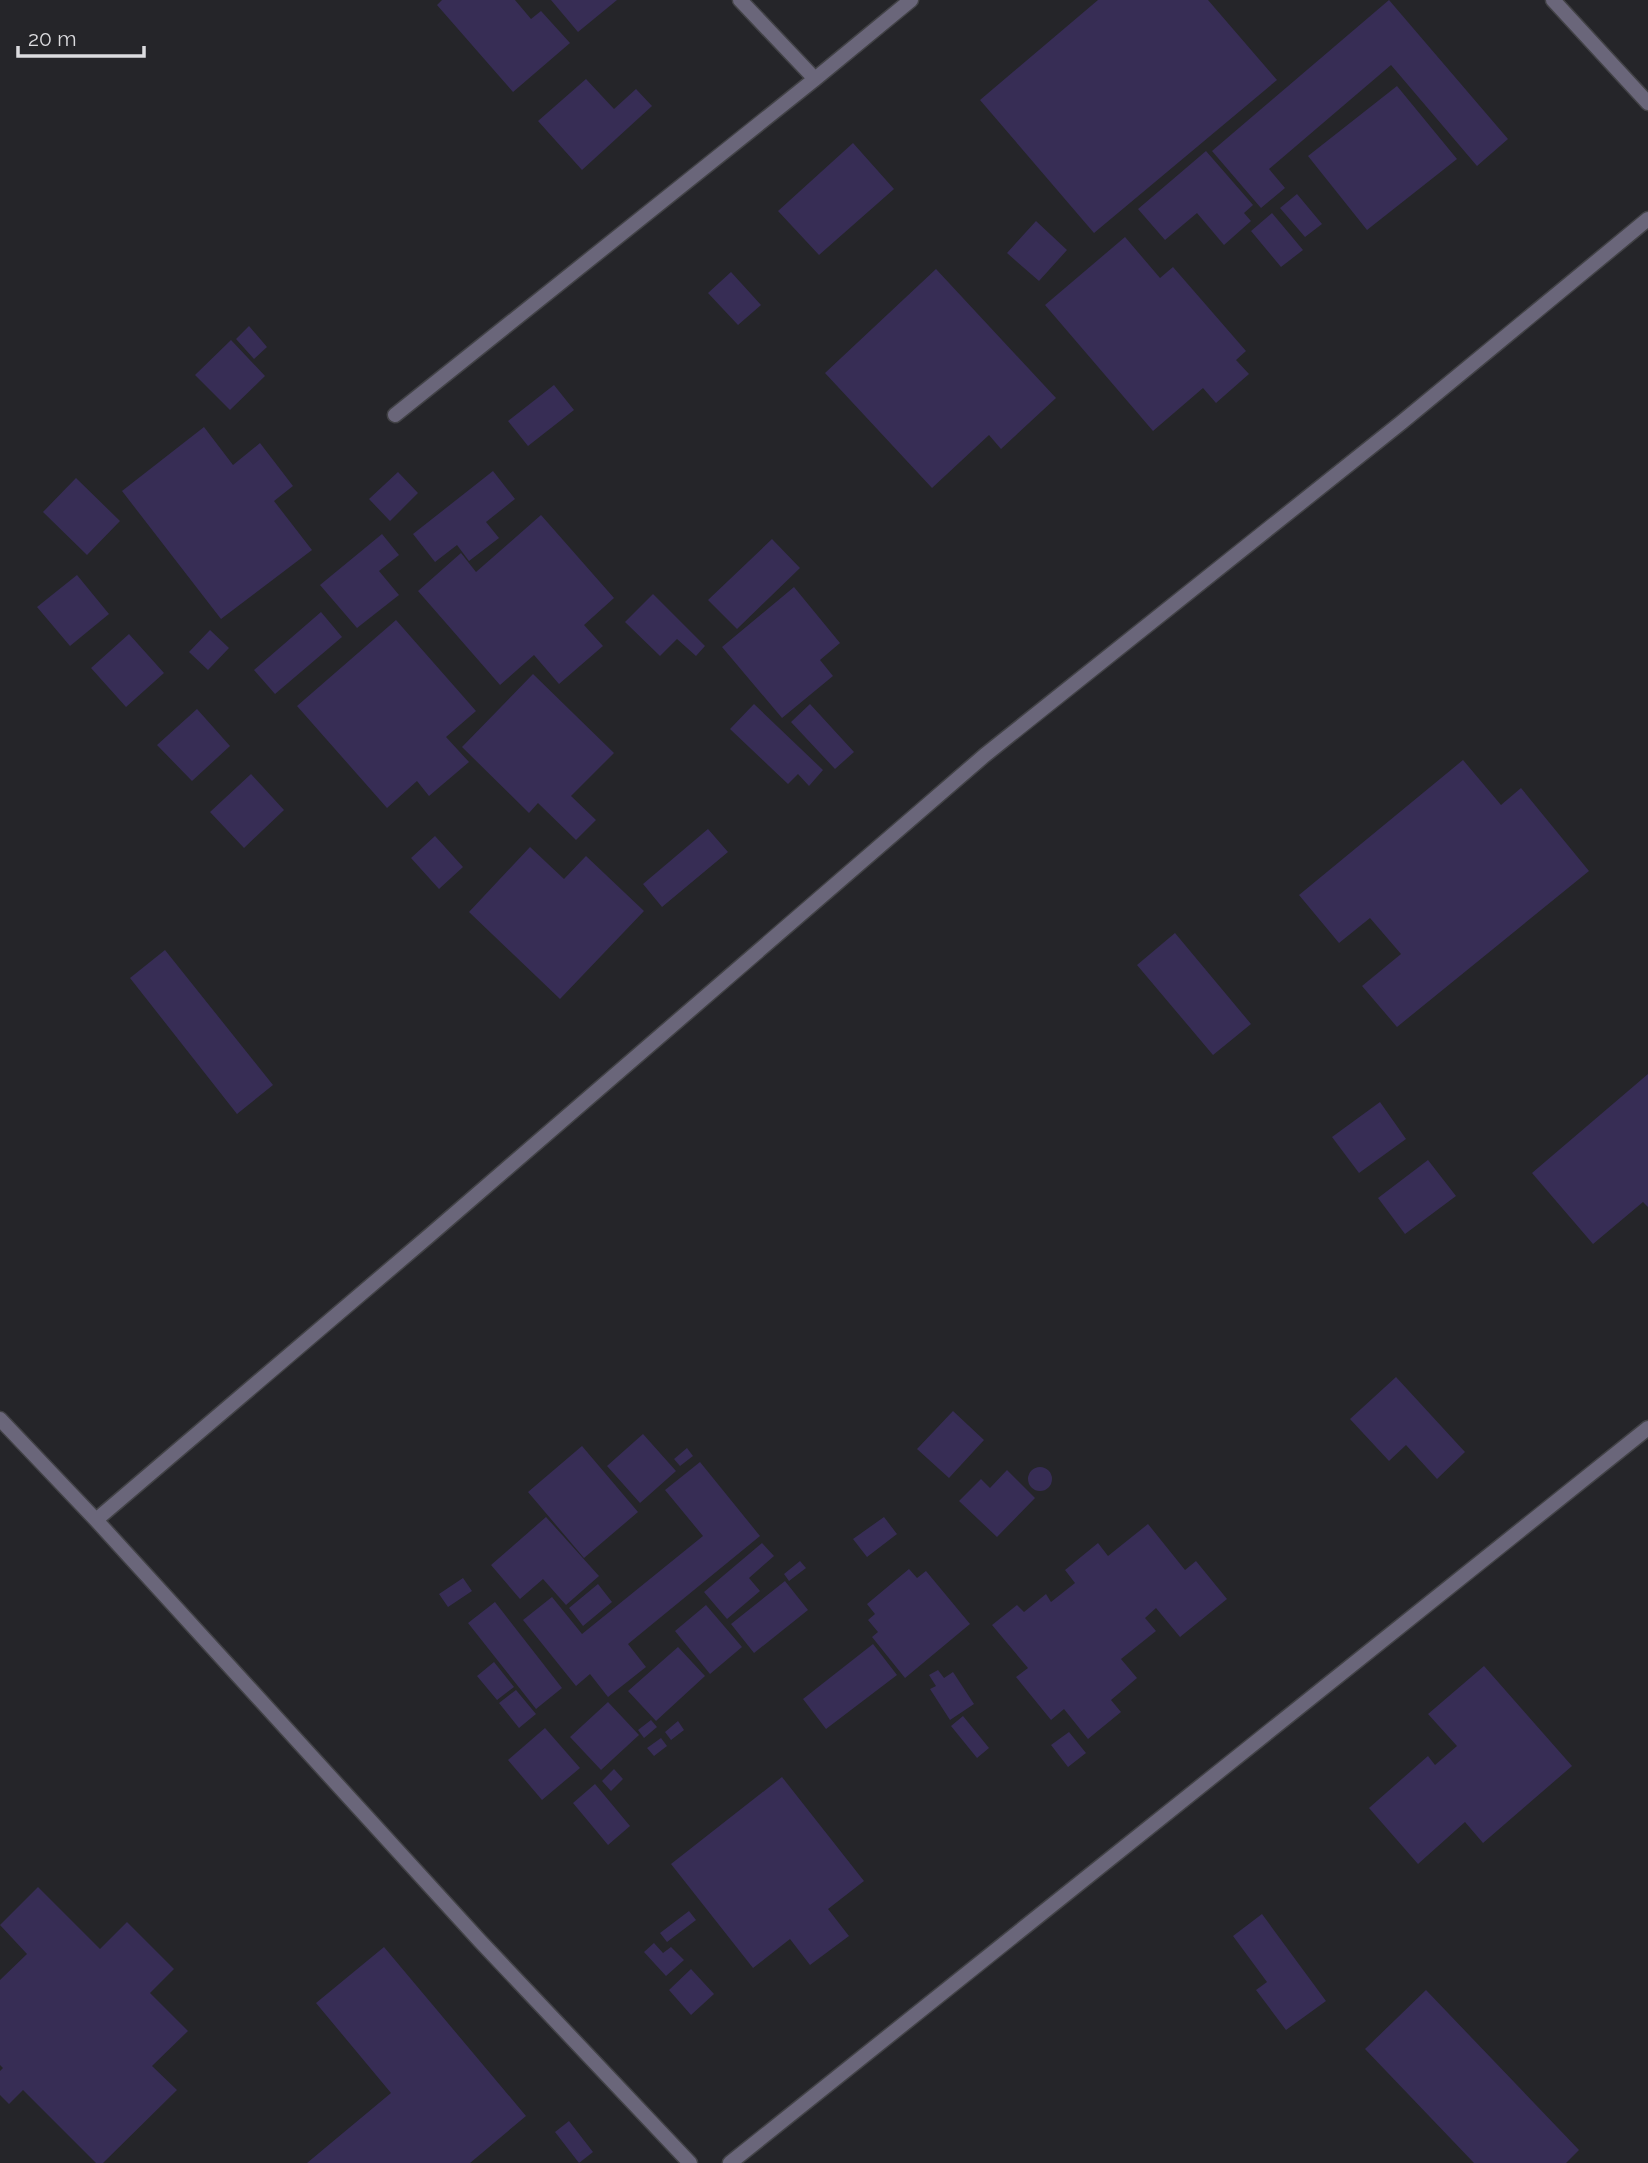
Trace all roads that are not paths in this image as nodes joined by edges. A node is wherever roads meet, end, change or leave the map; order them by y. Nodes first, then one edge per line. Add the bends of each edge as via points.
1 (740, 0) edge
2 (911, 0) edge
3 (1553, 0) edge
4 (815, 79) junction
5 (1648, 103) edge
6 (1648, 219) edge
7 (396, 415) dead end
8 (0, 1419) edge
9 (1648, 1428) edge
10 (96, 1520) junction
11 (690, 2163) edge
12 (730, 2163) edge

1 - 4 street
2 - 4 street
3 - 5 street
4 - 7 street
6 - 10 street via 985,755
8 - 10 street
9 - 12 street
10 - 11 street via 480,1941

